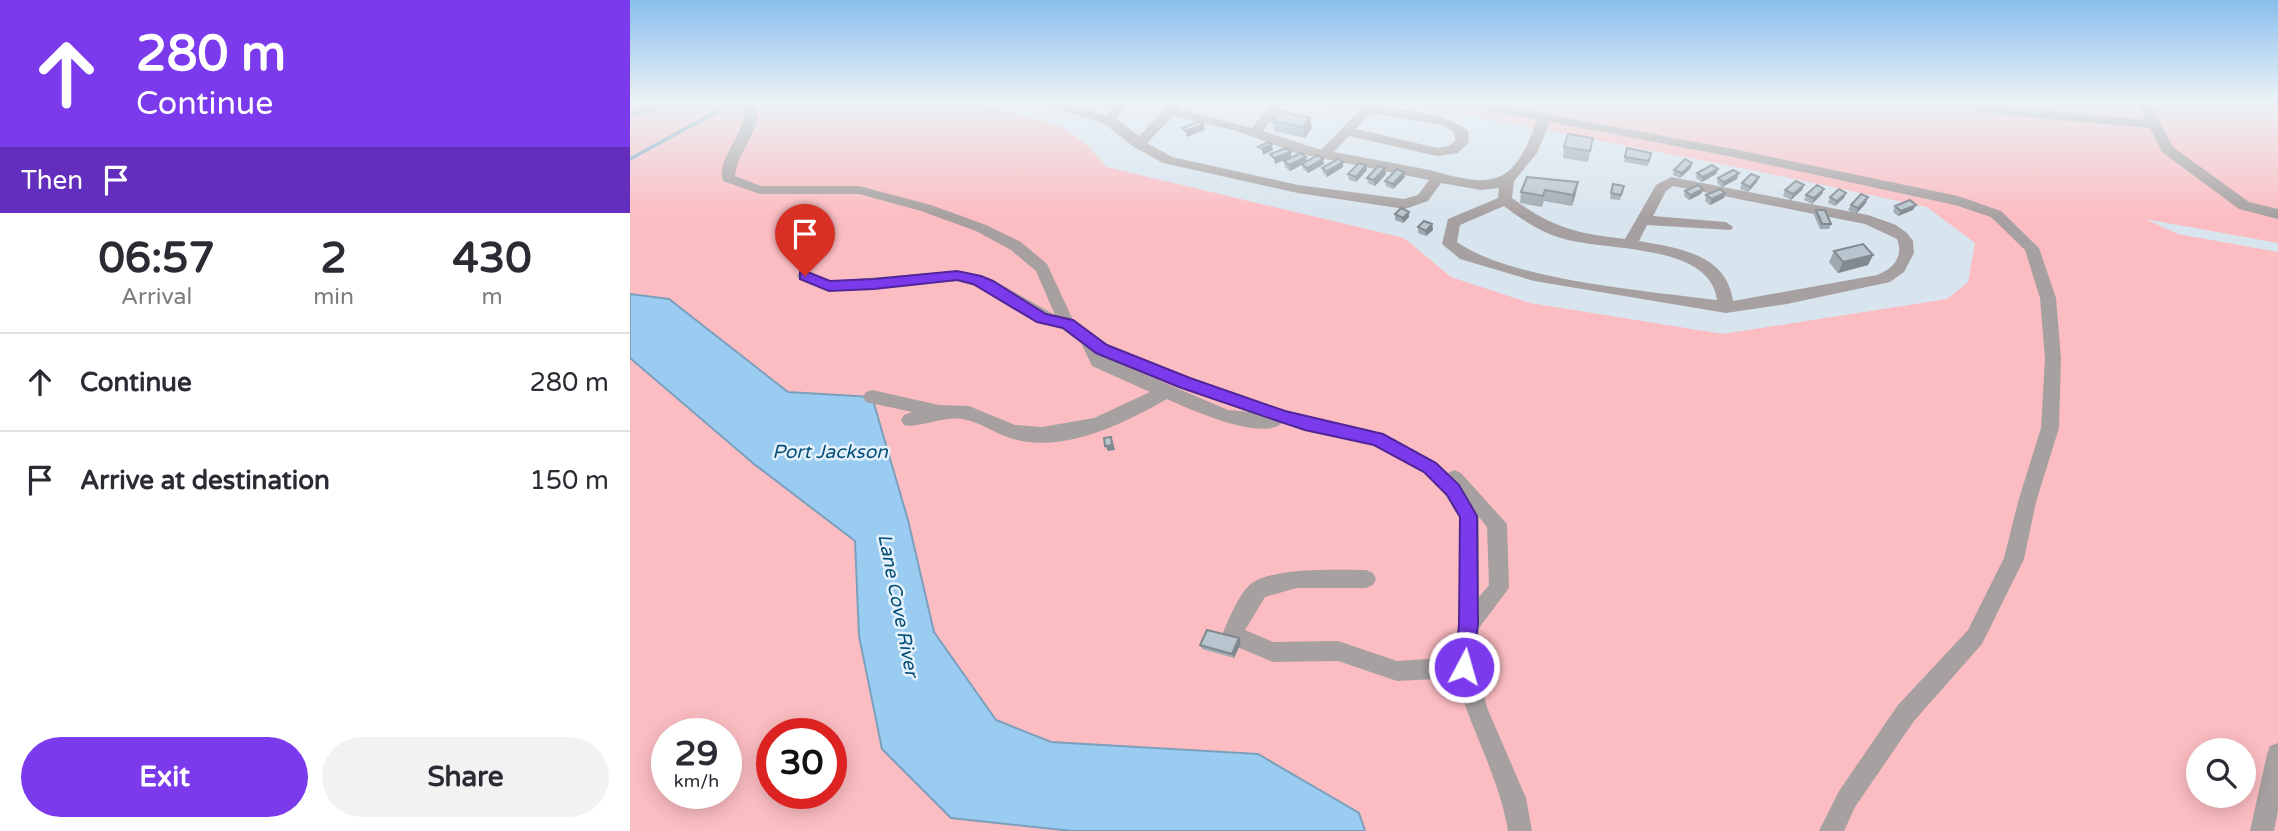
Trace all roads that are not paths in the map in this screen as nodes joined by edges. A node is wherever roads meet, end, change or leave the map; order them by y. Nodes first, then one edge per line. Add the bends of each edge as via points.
1 (742, 140) edge
2 (1135, 140) edge
3 (1143, 140) edge
4 (1270, 140) edge
5 (1338, 140) edge
6 (1384, 140) edge
7 (1462, 140) edge
8 (1535, 140) edge
9 (1664, 140) edge
10 (2162, 140) edge
11 (1139, 144) junction
12 (1323, 155) junction
13 (1437, 179) junction
14 (1507, 180) junction
15 (1505, 200) junction
16 (2278, 214) edge
17 (1644, 220) junction
18 (1726, 227) dead end
19 (1629, 245) junction
20 (805, 276) dead end
21 (1726, 307) junction
22 (1068, 324) junction
23 (1088, 339) junction
24 (1166, 391) junction
25 (872, 397) dead end
26 (933, 410) junction
27 (911, 420) dead end
28 (1305, 424) junction
29 (1377, 439) junction
30 (1366, 579) dead end
31 (1469, 624) junction
32 (1464, 667) junction
33 (2278, 754) edge
34 (1520, 831) edge
35 (1831, 831) edge
36 (2262, 831) edge

1 - 22 street via 728,167 728,178 760,190 859,190 926,208 1016,246 1042,268
2 - 11 street
3 - 11 street
4 - 12 street
5 - 12 street
6 - 7 street via 1437,152 1453,150
8 - 14 street via 1527,158
9 - 35 street via 1958,201 1996,214 2032,248 2048,298 2053,358 2050,428 2014,559 1975,637 1906,713 1847,799
10 - 16 street via 2167,149 2244,206
11 - 13 street via 1183,164 1394,204 1423,198
12 - 13 street
13 - 14 street via 1479,186
14 - 15 street
15 - 19 street via 1566,236
15 - 21 street via 1453,222 1449,243 1453,249 1555,281
17 - 18 street
17 - 19 street
17 - 21 street via 1661,188 1679,181 1868,220 1902,236 1906,243 1905,260 1887,277 1767,303
19 - 21 street via 1691,259 1716,272 1724,284
20 - 22 street via 829,286 957,276 988,284 1042,318
22 - 23 street
23 - 24 street via 1098,362
23 - 28 street via 1185,383
24 - 26 street via 1134,410 1058,433 1023,434 978,415
24 - 28 street via 1226,417
25 - 26 street
26 - 27 street
28 - 29 street
29 - 31 street via 1430,467 1453,490 1469,516
29 - 31 street via 1441,464 1497,524 1499,588
30 - 32 street via 1297,579 1258,590 1232,635 1273,652 1339,651 1397,671
31 - 32 street
32 - 34 street via 1477,711 1514,798
33 - 36 street

